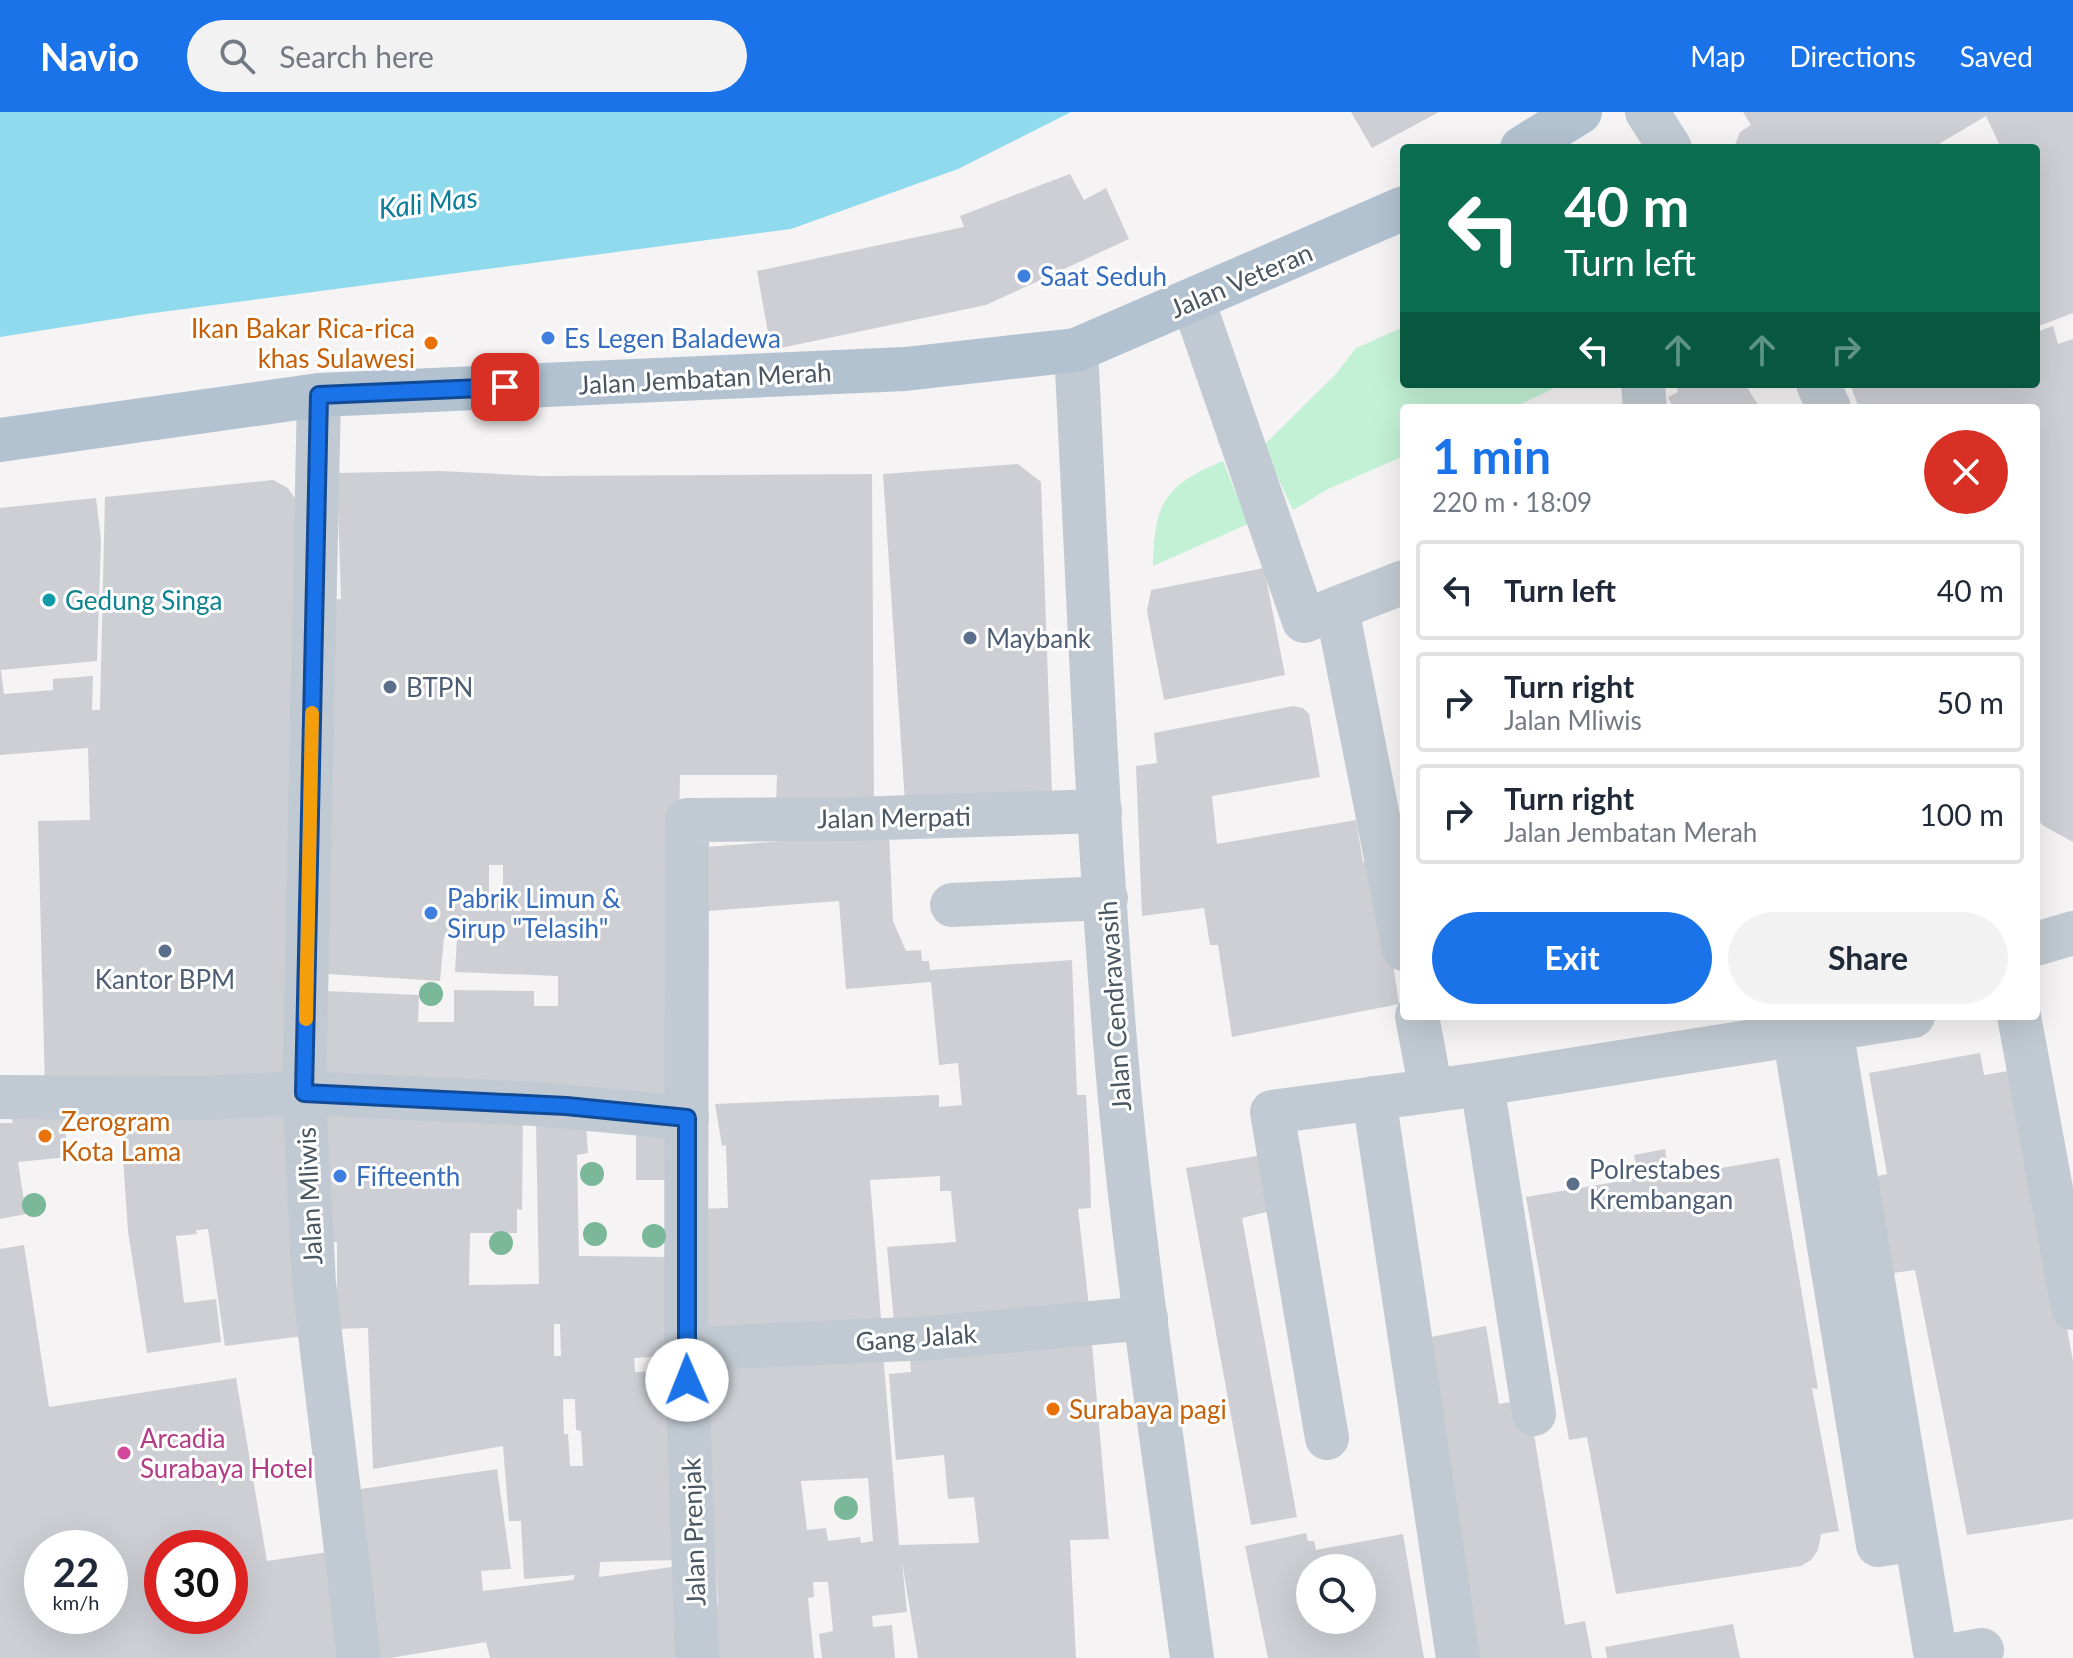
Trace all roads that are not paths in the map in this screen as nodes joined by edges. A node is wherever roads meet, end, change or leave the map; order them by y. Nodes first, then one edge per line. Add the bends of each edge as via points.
1 (1647, 112) edge
2 (1667, 144) edge
3 (1400, 210) edge
4 (1193, 301) junction
5 (1076, 350) junction
6 (319, 395) junction
7 (0, 440) edge
8 (1400, 584) edge
9 (1337, 609) junction
10 (1100, 811) junction
11 (687, 820) joint
12 (1106, 898) junction
13 (952, 905) dead end
14 (1400, 929) edge
15 (2073, 933) edge
16 (2040, 943) edge
17 (1421, 1020) edge
18 (1886, 1020) edge
19 (2020, 1020) edge
20 (1813, 1031) junction
21 (1482, 1084) junction
22 (1431, 1091) junction
23 (304, 1093) junction
24 (0, 1097) edge
25 (1374, 1098) junction
26 (687, 1118) junction
27 (2073, 1308) edge
28 (1146, 1318) junction
29 (686, 1349) junction
30 (1534, 1414) dead end
31 (1327, 1438) dead end
32 (1982, 1650) dead end
33 (359, 1658) edge
34 (697, 1658) edge
35 (1192, 1658) edge
36 (1458, 1658) edge
37 (1937, 1658) edge

1 - 2 street
3 - 4 main road, Jalan Veteran
4 - 5 main road, Jalan Veteran
4 - 9 street via 1304,621
5 - 6 main road, Jalan Jembatan Merah via 905,369
5 - 10 street, Jalan Cendrawasih
6 - 7 main road, Jalan Jembatan Merah
6 - 23 street, Jalan Mliwis
8 - 9 street
9 - 14 street
10 - 11 street, Jalan Merpati
10 - 12 street, Jalan Cendrawasih
11 - 26 street, Jalan Prenjak
12 - 13 street
12 - 28 street, Jalan Cendrawasih via 1119,1088
15 - 16 street
17 - 22 street
18 - 20 street
19 - 27 street
20 - 21 street
20 - 37 street via 1878,1545 1916,1539
21 - 22 street
21 - 30 street
22 - 25 street
23 - 24 street
23 - 26 street via 566,1106
23 - 33 street, Jalan Mliwis via 314,1284
25 - 31 street via 1272,1112
25 - 36 street
26 - 29 street, Jalan Prenjak
28 - 29 street, Gang Jalak via 931,1338
28 - 35 street, Jalan Cendrawasih
29 - 34 street, Jalan Prenjak
32 - 37 street

